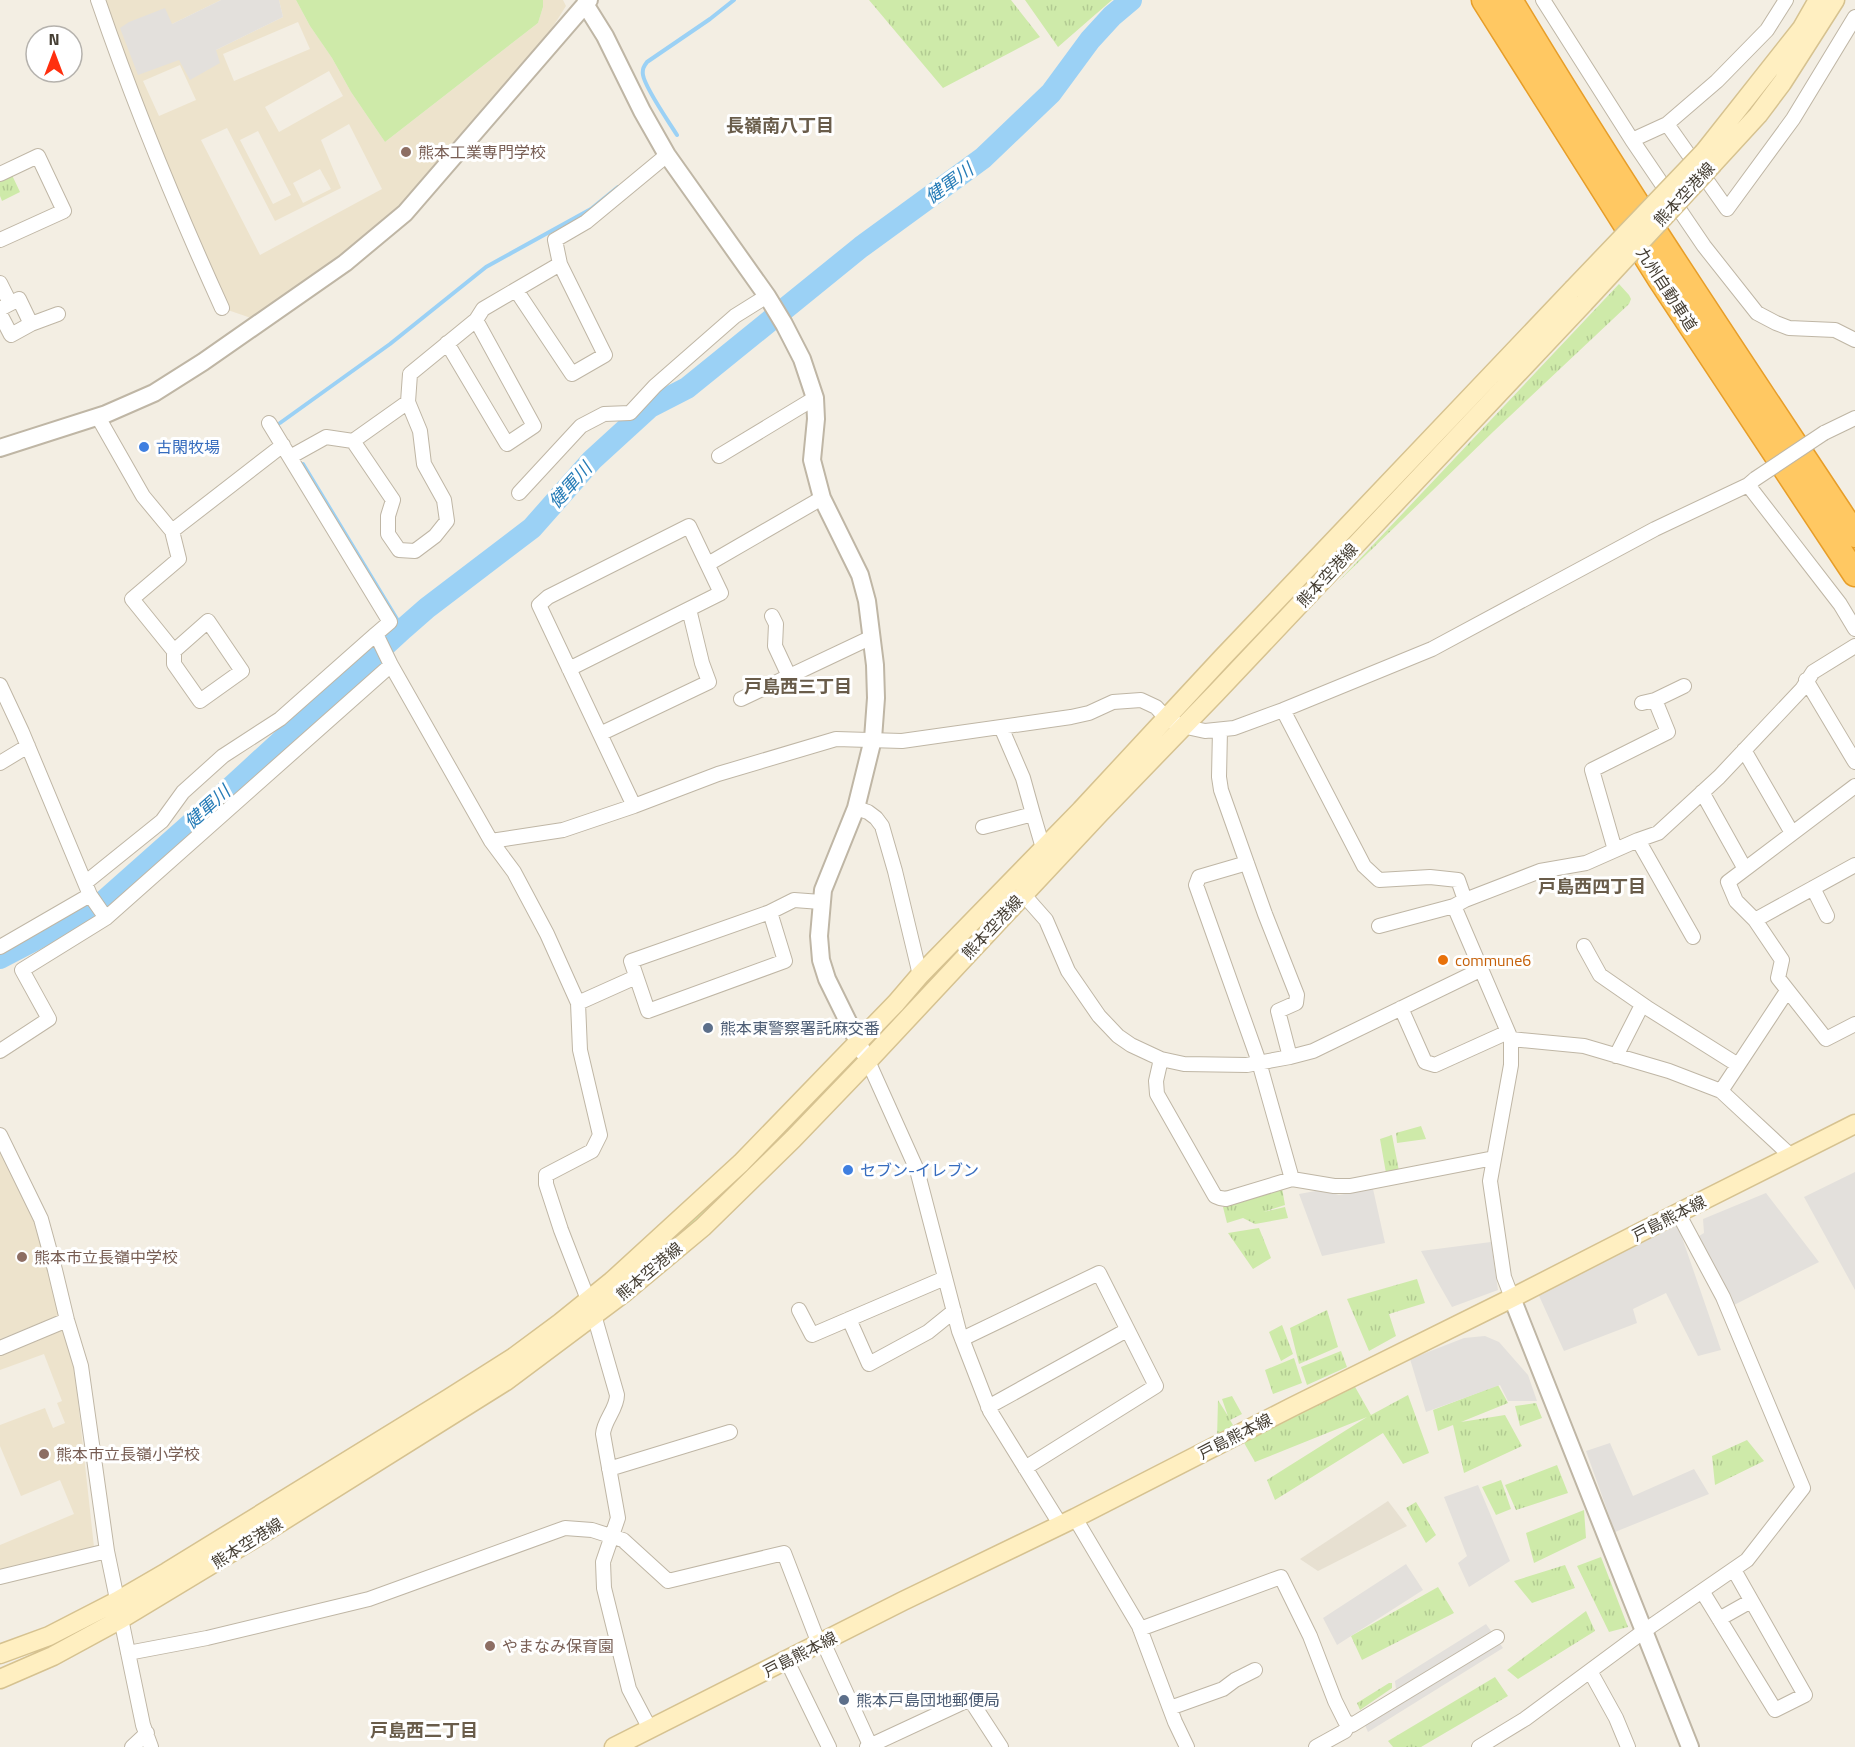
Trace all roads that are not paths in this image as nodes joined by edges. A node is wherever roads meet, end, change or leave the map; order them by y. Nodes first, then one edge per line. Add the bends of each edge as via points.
1 (98, 0) edge
2 (1484, 0) edge
3 (1510, 0) edge
4 (1543, 0) edge
5 (1786, 0) edge
6 (1818, 0) edge
7 (1835, 0) edge
8 (585, 1) edge
9 (1855, 17) edge
10 (1667, 124) junction
11 (1632, 140) junction
12 (668, 155) junction
13 (1708, 158) junction
14 (0, 174) edge
15 (0, 240) edge
16 (560, 264) junction
17 (0, 283) edge
18 (516, 290) junction
19 (767, 296) junction
20 (5, 306) edge
21 (222, 308) dead end
22 (0, 314) edge
23 (58, 314) dead end
24 (476, 320) junction
25 (31, 324) junction
26 (1855, 340) edge
27 (447, 343) junction
28 (815, 398) junction
29 (408, 402) junction
30 (98, 417) junction
31 (1855, 418) edge
32 (269, 423) dead end
33 (353, 441) junction
34 (283, 445) junction
35 (0, 448) edge
36 (719, 456) dead end
37 (290, 457) junction
38 (1752, 482) junction
39 (519, 493) dead end
40 (822, 498) junction
41 (172, 531) junction
42 (1855, 535) edge
43 (708, 564) junction
44 (1855, 574) edge
45 (689, 609) junction
46 (772, 616) dead end
47 (1855, 629) edge
48 (376, 634) junction
49 (872, 637) junction
50 (1855, 646) edge
51 (174, 651) junction
52 (391, 665) junction
53 (569, 669) junction
54 (789, 676) junction
55 (1806, 680) junction
56 (0, 685) edge
57 (1684, 686) dead end
58 (741, 699) dead end
59 (1283, 710) junction
60 (1175, 722) junction
61 (1001, 727) junction
62 (1220, 730) junction
63 (600, 734) junction
64 (873, 740) junction
65 (28, 746) junction
66 (1744, 750) junction
67 (1855, 762) edge
68 (0, 763) edge
69 (1855, 786) edge
70 (1702, 792) junction
71 (634, 806) junction
72 (855, 808) junction
73 (1034, 814) junction
74 (983, 827) dead end
75 (1792, 833) junction
76 (1638, 840) junction
77 (491, 841) junction
78 (1042, 848) junction
79 (1615, 850) junction
80 (1247, 863) junction
81 (1855, 865) edge
82 (1744, 869) junction
83 (1813, 888) junction
84 (88, 889) junction
85 (1023, 894) junction
86 (821, 902) junction
87 (1459, 903) junction
88 (770, 912) junction
89 (1827, 916) dead end
90 (106, 918) junction
91 (1755, 920) junction
92 (1379, 926) dead end
93 (1693, 938) dead end
94 (1584, 946) dead end
95 (0, 947) edge
96 (1480, 970) junction
97 (920, 975) junction
98 (636, 977) junction
99 (1787, 991) junction
100 (578, 1003) junction
101 (1642, 1005) junction
102 (1401, 1008) junction
103 (1855, 1024) edge
104 (1510, 1036) junction
105 (858, 1042) junction
106 (0, 1051) edge
107 (1616, 1056) junction
108 (1290, 1057) junction
109 (1161, 1059) junction
110 (868, 1061) junction
111 (1259, 1062) junction
112 (1738, 1065) junction
113 (1721, 1091) junction
114 (1855, 1124) edge
115 (0, 1135) edge
116 (1791, 1156) junction
117 (1494, 1158) junction
118 (6, 1164) edge
119 (1292, 1179) junction
120 (1678, 1213) junction
121 (945, 1278) junction
122 (1512, 1298) junction
123 (592, 1307) junction
124 (799, 1310) dead end
125 (954, 1311) junction
126 (849, 1319) junction
127 (67, 1320) junction
128 (1127, 1330) junction
129 (962, 1339) junction
130 (0, 1348) edge
131 (988, 1407) junction
132 (730, 1432) dead end
133 (1025, 1468) junction
134 (609, 1469) junction
135 (1067, 1521) junction
136 (613, 1536) junction
137 (107, 1551) junction
138 (1734, 1570) junction
139 (0, 1577) edge
140 (1702, 1592) junction
141 (117, 1601) junction
142 (1751, 1601) junction
143 (121, 1619) junction
144 (1719, 1620) junction
145 (1140, 1629) junction
146 (1644, 1631) junction
147 (1497, 1637) dead end
148 (821, 1643) junction
149 (128, 1653) junction
150 (0, 1654) edge
151 (787, 1661) junction
152 (1256, 1670) dead end
153 (1590, 1671) junction
154 (0, 1679) edge
155 (1170, 1708) junction
156 (1348, 1723) junction
157 (650, 1729) junction
158 (147, 1733) junction
159 (869, 1746) edge
160 (132, 1747) edge
161 (152, 1747) edge
162 (614, 1747) edge
163 (829, 1747) edge
164 (1001, 1747) edge
165 (1186, 1747) edge
166 (1316, 1747) edge
167 (1479, 1747) edge
168 (1628, 1747) edge
169 (1690, 1747) edge

1 - 21 street via 189,236
2 - 44 highway, 九州自動車道 via 1660,279
3 - 42 highway, 九州自動車道 via 1677,267
4 - 11 street
5 - 10 street via 1767,30
6 - 13 main road, 熊本空港線
7 - 13 main road, 熊本空港線 via 1758,115
8 - 12 street
8 - 30 street via 405,213 345,263 202,362 154,393
9 - 10 street via 1793,119 1727,209
10 - 11 street
11 - 26 street via 1704,246 1757,313 1789,328 1835,330
12 - 16 street via 586,222 555,240
12 - 19 street
13 - 60 main road, 熊本空港線, bridge via 1224,684
14 - 15 street via 38,156 64,212
16 - 18 street
16 - 18 street via 605,355 572,374
17 - 20 street
18 - 24 street via 483,309
19 - 28 street via 802,359
19 - 39 street via 735,316 630,413 604,414 581,426
20 - 25 street via 19,299
22 - 25 street via 11,335
23 - 25 street
24 - 27 street
24 - 27 street via 534,426 507,444
27 - 29 street via 410,374
28 - 36 street
28 - 40 street via 812,460
29 - 33 street
29 - 33 street via 420,431 424,464 444,500 447,521 415,551 399,550 388,534 393,500
30 - 35 street
30 - 41 street via 143,496
31 - 38 street, bridge via 1824,433
32 - 34 street
33 - 37 street via 326,437
34 - 37 street
34 - 41 street
37 - 48 street via 390,622
38 - 47 street
38 - 59 street via 1655,529 1432,650
40 - 43 street
40 - 49 street via 860,575
41 - 51 street via 179,559 132,599
43 - 45 street via 721,593
43 - 53 street via 689,526 548,597 539,605
45 - 53 street
45 - 63 street via 709,682
46 - 54 street via 776,624 775,646
48 - 52 street
48 - 84 street via 280,719 223,756 183,792 162,821
49 - 54 street
49 - 64 street via 876,698
50 - 55 street
51 - 51 street via 174,664 201,700 242,671 208,621
52 - 77 street
52 - 90 street
53 - 63 street
54 - 58 street
55 - 66 street
55 - 67 street
56 - 65 street
57 - 79 street via 1648,701 1668,732 1592,770
59 - 62 street
59 - 87 street via 1364,866 1379,880 1458,880
60 - 61 street via 1141,700 1113,702 1089,713
60 - 62 street via 1205,731
60 - 78 main road, 熊本空港線
60 - 85 main road, 熊本空港線 via 1152,761
61 - 64 street via 902,741
61 - 73 street
62 - 80 street via 1220,784
63 - 71 street
64 - 71 street via 836,740 718,774
64 - 72 street
65 - 68 street
65 - 84 street
66 - 70 street
66 - 75 street
69 - 75 street
70 - 76 street via 1658,833
70 - 82 street
71 - 77 street via 563,830
72 - 86 street
72 - 97 street via 868,812 882,825
73 - 74 street
73 - 78 street
75 - 82 street
76 - 79 street
76 - 93 street
77 - 100 street via 514,872
78 - 97 main road, 熊本空港線
79 - 87 street via 1586,863 1540,871
80 - 108 street via 1297,995 1296,1003 1278,1011
80 - 111 street via 1199,878 1196,885
81 - 83 street
82 - 91 street via 1728,882 1736,901
83 - 89 street
83 - 91 street
84 - 90 street
84 - 95 street
85 - 109 street via 1046,920 1068,971 1099,1016 1118,1036
85 - 110 main road, 熊本空港線
86 - 88 street via 794,900
86 - 105 street via 821,960
87 - 92 street
87 - 96 street
88 - 98 street via 631,961
88 - 98 street via 785,961 648,1011
90 - 106 street via 22,970 49,1019
91 - 99 street via 1782,960 1778,978
94 - 101 street via 1600,975
96 - 102 street
96 - 104 street
97 - 105 main road, 熊本空港線
98 - 100 street
99 - 103 street via 1826,1039
99 - 112 street
100 - 123 street via 580,1050 600,1136 592,1151 546,1175 546,1184
101 - 107 street
101 - 112 street
102 - 104 street via 1425,1062 1430,1064
102 - 108 street via 1313,1051
104 - 107 street via 1584,1046
104 - 117 street via 1511,1065
105 - 110 street
105 - 123 main road, 熊本空港線 via 741,1163
107 - 113 street
108 - 111 street
109 - 111 street via 1214,1066
109 - 119 street via 1157,1094 1215,1196 1226,1198
110 - 121 street via 917,1170
110 - 123 main road, 熊本空港線 via 703,1227 625,1293
111 - 119 street
112 - 113 street
113 - 116 street
114 - 116 main road, 戸島熊本線
115 - 118 street
116 - 120 main road, 戸島熊本線
117 - 119 street via 1350,1186
117 - 122 street via 1490,1181 1504,1277
118 - 127 street via 41,1219
120 - 122 main road, 戸島熊本線
120 - 138 street via 1723,1297 1803,1488 1748,1560
121 - 125 street
121 - 126 street
122 - 135 main road, 戸島熊本線
122 - 146 street
123 - 134 street via 617,1395 603,1426
123 - 141 main road, 熊本空港線 via 560,1323 448,1399
123 - 143 main road, 熊本空港線 via 506,1380
124 - 126 street via 812,1335
125 - 126 street via 928,1332 869,1364
125 - 129 street
127 - 130 street
127 - 137 street via 81,1366
128 - 129 street via 1099,1273
128 - 131 street
128 - 133 street via 1156,1386
129 - 131 street
131 - 133 street
132 - 134 street
133 - 135 street
134 - 136 street via 618,1518
135 - 145 street
135 - 148 main road, 戸島熊本線
136 - 148 street via 668,1581 784,1553
136 - 149 street via 565,1528 369,1599
136 - 157 street via 603,1562 604,1588 628,1689
137 - 139 street
137 - 141 street
138 - 140 street
138 - 142 street
140 - 144 street
140 - 146 street
141 - 143 street
141 - 150 main road, 熊本空港線
142 - 144 street
142 - 144 street via 1805,1695 1774,1710
143 - 149 street
143 - 154 main road, 熊本空港線
145 - 155 street
145 - 156 street via 1281,1577
146 - 153 street
146 - 169 street
147 - 156 street via 1352,1725
148 - 151 main road, 戸島熊本線
148 - 159 street
149 - 158 street
151 - 157 main road, 戸島熊本線
151 - 163 street
152 - 155 street via 1223,1689
153 - 167 street
153 - 168 street
155 - 165 street
156 - 166 street via 1345,1731
157 - 162 main road, 戸島熊本線
158 - 160 street
158 - 161 street
159 - 164 street via 966,1701 973,1704

